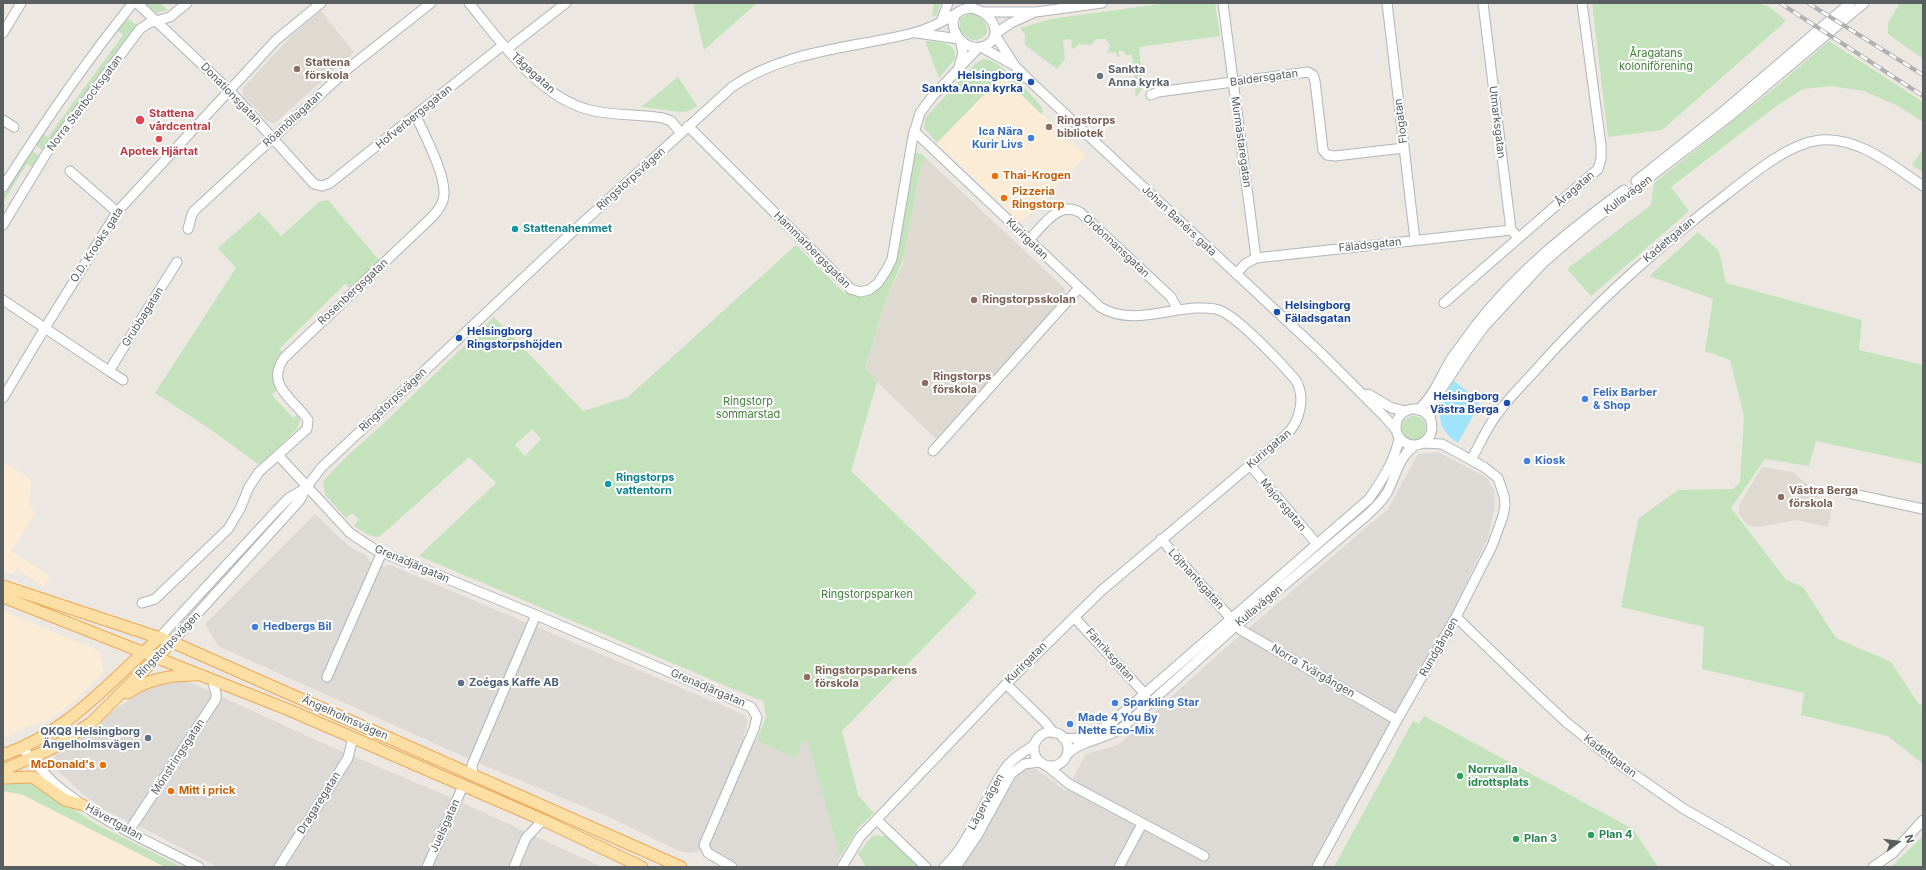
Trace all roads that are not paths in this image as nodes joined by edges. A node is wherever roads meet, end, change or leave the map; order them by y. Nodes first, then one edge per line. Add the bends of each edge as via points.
1 (21, 3) edge
2 (133, 3) edge
3 (137, 3) edge
4 (187, 3) edge
5 (321, 3) edge
6 (431, 3) edge
7 (469, 3) edge
8 (566, 3) edge
9 (948, 3) edge
10 (973, 3) edge
11 (1102, 3) edge
12 (1223, 3) edge
13 (1387, 3) edge
14 (1483, 3) edge
15 (1582, 3) edge
16 (1850, 3) edge
17 (1864, 3) edge
18 (1072, 5) edge
19 (983, 11) junction
20 (1036, 12) junction
21 (953, 19) junction
22 (156, 21) junction
23 (941, 22) junction
24 (3, 33) edge
25 (914, 33) junction
26 (995, 34) junction
27 (959, 40) junction
28 (505, 47) junction
29 (980, 47) junction
30 (1015, 66) junction
31 (957, 70) junction
32 (1233, 82) junction
33 (230, 91) junction
34 (1151, 95) dead end
35 (416, 116) junction
36 (3, 120) edge
37 (688, 126) junction
38 (14, 127) dead end
39 (914, 131) junction
40 (681, 133) junction
41 (273, 138) junction
42 (1404, 148) junction
43 (70, 171) dead end
44 (322, 186) joint
45 (1923, 186) edge
46 (3, 187) edge
47 (117, 212) junction
48 (3, 225) edge
49 (188, 229) dead end
50 (1511, 230) junction
51 (1520, 238) junction
52 (1029, 240) junction
53 (1415, 240) junction
54 (1256, 258) junction
55 (177, 262) dead end
56 (1236, 274) junction
57 (1079, 288) junction
58 (3, 300) edge
59 (1444, 303) dead end
60 (1178, 310) junction
61 (45, 328) junction
62 (109, 371) junction
63 (1344, 375) junction
64 (123, 380) dead end
65 (3, 398) edge
66 (1418, 410) junction
67 (1406, 411) junction
68 (1430, 419) junction
69 (1432, 430) junction
70 (1398, 434) junction
71 (1419, 444) junction
72 (1442, 444) junction
73 (933, 451) dead end
74 (278, 455) junction
75 (1471, 460) junction
76 (1250, 465) junction
77 (306, 488) junction
78 (1848, 493) dead end
79 (1923, 509) edge
80 (1161, 539) junction
81 (1317, 544) junction
82 (382, 552) junction
83 (3, 586) edge
84 (3, 597) edge
85 (142, 604) dead end
86 (536, 615) junction
87 (1074, 617) junction
88 (1456, 617) junction
89 (1234, 622) junction
90 (160, 638) junction
91 (172, 642) junction
92 (143, 652) junction
93 (157, 658) junction
94 (207, 677) junction
95 (327, 677) dead end
96 (1006, 684) junction
97 (1145, 694) junction
98 (108, 708) junction
99 (1038, 715) junction
100 (1397, 720) junction
101 (1054, 733) junction
102 (353, 737) junction
103 (1063, 738) junction
104 (1036, 742) junction
105 (1079, 742) junction
106 (22, 748) junction
107 (3, 755) edge
108 (1065, 758) junction
109 (31, 759) junction
110 (1043, 764) junction
111 (3, 770) edge
112 (473, 775) junction
113 (3, 778) edge
114 (1069, 784) junction
115 (463, 786) junction
116 (82, 805) junction
117 (543, 820) junction
118 (877, 820) junction
119 (1923, 820) edge
120 (1142, 824) junction
121 (129, 831) junction
122 (1204, 856) dead end
123 (199, 867) edge
124 (279, 867) edge
125 (427, 867) edge
126 (514, 867) edge
127 (642, 867) edge
128 (681, 867) edge
129 (732, 867) edge
130 (842, 867) edge
131 (926, 867) edge
132 (944, 867) edge
133 (956, 867) edge
134 (1119, 867) edge
135 (1317, 867) edge
136 (1786, 867) edge
137 (1872, 867) edge

1 - 24 street
2 - 46 street, Norra Stenbocksgatan via 30,144
3 - 22 street, Donationsgatan
4 - 22 street, Norra Stenbocksgatan via 170,18
5 - 33 street, O.D. Krooks gata via 276,40
6 - 41 street, Röamöllagatan via 350,67
7 - 28 street, Tågagatan
8 - 28 street, Hofverbergsgatan
9 - 21 street
9 - 23 street
10 - 19 street
11 - 18 street
12 - 32 street, Murmästaregatan
13 - 42 street, Flogatan
14 - 50 street, Utmarksgatan
15 - 51 street, Åragatan via 1601,145 1600,165 1595,173
16 - 66 street, Kullavägen via 1697,132 1545,251 1496,300
17 - 68 street, Kullavägen via 1730,116 1590,222 1544,262 1480,332 1433,402
18 - 20 street
19 - 20 street
19 - 21 street via 972,8 960,11
19 - 26 street via 993,23
20 - 26 street
21 - 23 street, Ringstorpsvägen
21 - 27 street via 953,28
22 - 33 street, Donationsgatan
22 - 48 street, Norra Stenbocksgatan via 140,29 46,154
23 - 25 street, Ringstorpsvägen
25 - 27 street, Ringstorpsvägen
25 - 37 street, Ringstorpsvägen via 839,48 759,70 732,87
26 - 29 street via 990,42
26 - 30 street, Johan Banérs gata
27 - 29 street
27 - 31 street, Hammarbergsgatan via 963,53
28 - 35 street, Hofverbergsgatan
28 - 40 street, Tågagatan via 546,88 571,103 590,110 663,118 671,121
29 - 30 street, Johan Banérs gata
29 - 31 street, Hammarbergsgatan
30 - 56 street, Johan Banérs gata
31 - 39 street, Hammarbergsgatan via 924,107
32 - 34 street, Baldersgatan
32 - 42 street, Baldersgatan via 1308,72 1313,75 1315,81 1324,150 1327,155
32 - 54 street, Murmästaregatan
33 - 41 street, Donationsgatan
33 - 47 street, O.D. Krooks gata
35 - 44 street, Hofverbergsgatan via 330,184
35 - 74 street, Rosenbergsgatan via 438,167 443,186 443,202 432,218 281,363 277,373 278,384 309,425
36 - 38 street
37 - 39 street, Hammarbergsgatan via 851,288 862,292 878,283 888,270 892,259
37 - 40 street, Ringstorpsvägen
39 - 52 street, Kurirgatan
40 - 77 street, Ringstorpsvägen via 321,468
41 - 44 street, Donationsgatan via 314,184
41 - 49 street, Röamöllagatan via 194,210
42 - 53 street, Flogatan
43 - 47 street
45 - 75 street, Kadettgatan via 1865,150 1843,142 1819,140 1788,151 1746,179 1675,233 1587,314 1498,413
47 - 61 street, O.D. Krooks gata
50 - 51 street
50 - 53 street, Fäladsgatan
51 - 59 street, Åragatan
52 - 57 street, Kurirgatan
52 - 60 street, Ordonnansgatan via 1058,211 1065,208 1076,210 1171,297
53 - 54 street, Fäladsgatan
54 - 56 street, Fäladsgatan via 1245,264
55 - 62 street, Grubbagatan
56 - 63 street, Johan Banérs gata
57 - 60 street, Kurirgatan via 1100,307 1120,316
57 - 73 street
58 - 61 street
60 - 76 street, Kurirgatan via 1211,308 1227,314 1297,383 1300,404 1294,426
61 - 62 street
61 - 65 street, O.D. Krooks gata
62 - 64 street
63 - 67 street, Johan Banérs gata via 1381,402
63 - 70 street, Johan Banérs gata
66 - 67 street
66 - 68 street
67 - 70 street via 1397,423
68 - 69 street
69 - 71 street via 1430,436
69 - 72 street, Rundgången
70 - 71 street via 1406,444
70 - 81 street, Kullavägen via 1397,452 1369,499
71 - 72 street, Rundgången
71 - 89 street, Kullavägen via 1404,455 1379,504
72 - 75 street, Rundgången
74 - 77 street
74 - 85 street, Rosenbergsgatan via 259,472 228,528 155,599
75 - 88 street, Rundgången via 1498,478 1504,492 1505,505 1492,546
76 - 80 street, Kurirgatan
76 - 81 street, Majorsgatan
77 - 82 street, Grenadjärgatan via 358,540
77 - 90 street, Ringstorpsvägen via 289,498 277,510
77 - 91 street, Ringstorpsvägen via 289,513
78 - 79 street
80 - 87 street, Kurirgatan
80 - 89 street, Löjtnantsgatan
81 - 89 street, Kullavägen
82 - 86 street, Grenadjärgatan
82 - 95 street
83 - 90 main road, Ängelholmsvägen
84 - 92 main road, Ängelholmsvägen
86 - 112 street via 473,762
86 - 129 street, Grenadjärgatan via 749,705 754,710 758,717 754,729 704,845 708,853
87 - 96 street, Kurirgatan
87 - 97 street, Fänriksgatan
88 - 100 street, Rundgången
88 - 136 street, Kadettgatan via 1566,722 1612,759 1684,809
89 - 97 street, Kullavägen
89 - 100 street, Norra Tvärgången via 1241,630
89 - 105 street, Kullavägen via 1122,728 1110,735
90 - 91 main road, Ängelholmsvägen
90 - 92 main road, Ringstorpsvägen
91 - 93 main road, Ringstorpsvägen
91 - 112 main road, Ängelholmsvägen
92 - 93 main road, Ängelholmsvägen
92 - 106 main road, Ringstorpsvägen via 63,725
93 - 94 main road, Ängelholmsvägen
93 - 98 main road, Ringstorpsvägen
94 - 98 main road via 168,676 148,682 132,690
94 - 102 main road, Ängelholmsvägen
94 - 121 street, Mönstringsgatan via 216,693 216,699
96 - 99 street
96 - 118 street, Kurirgatan
97 - 105 street, Kullavägen via 1110,724
98 - 109 main road, Ringstorpsvägen via 77,733
99 - 101 street
99 - 104 street
100 - 135 street, Rundgången
101 - 103 street
101 - 104 street via 1045,734
102 - 115 main road, Ängelholmsvägen
102 - 124 street, Dragaregatan via 348,758
103 - 105 street
103 - 108 street via 1067,746
104 - 110 street via 1034,754
104 - 132 street, Lägervägen via 1004,769 955,856
105 - 108 street
106 - 107 main road, Ringstorpsvägen
106 - 109 street, Hävertgatan
108 - 110 street via 1059,764
108 - 114 street via 1065,775
109 - 111 main road, Ringstorpsvägen
109 - 116 street, Hävertgatan via 55,784
110 - 114 street
110 - 133 street, Lägervägen via 1024,764 1011,774 978,834
112 - 128 main road, Ängelholmsvägen
113 - 116 main road via 33,778 65,800
114 - 120 street
115 - 117 main road, Ängelholmsvägen
115 - 125 street, Juelsgatan
116 - 121 street, Hävertgatan
117 - 126 street via 526,838
117 - 127 main road, Ängelholmsvägen
118 - 130 street via 860,837
118 - 131 street
119 - 137 street via 1893,853
120 - 122 street
120 - 134 street
121 - 123 street, Hävertgatan

